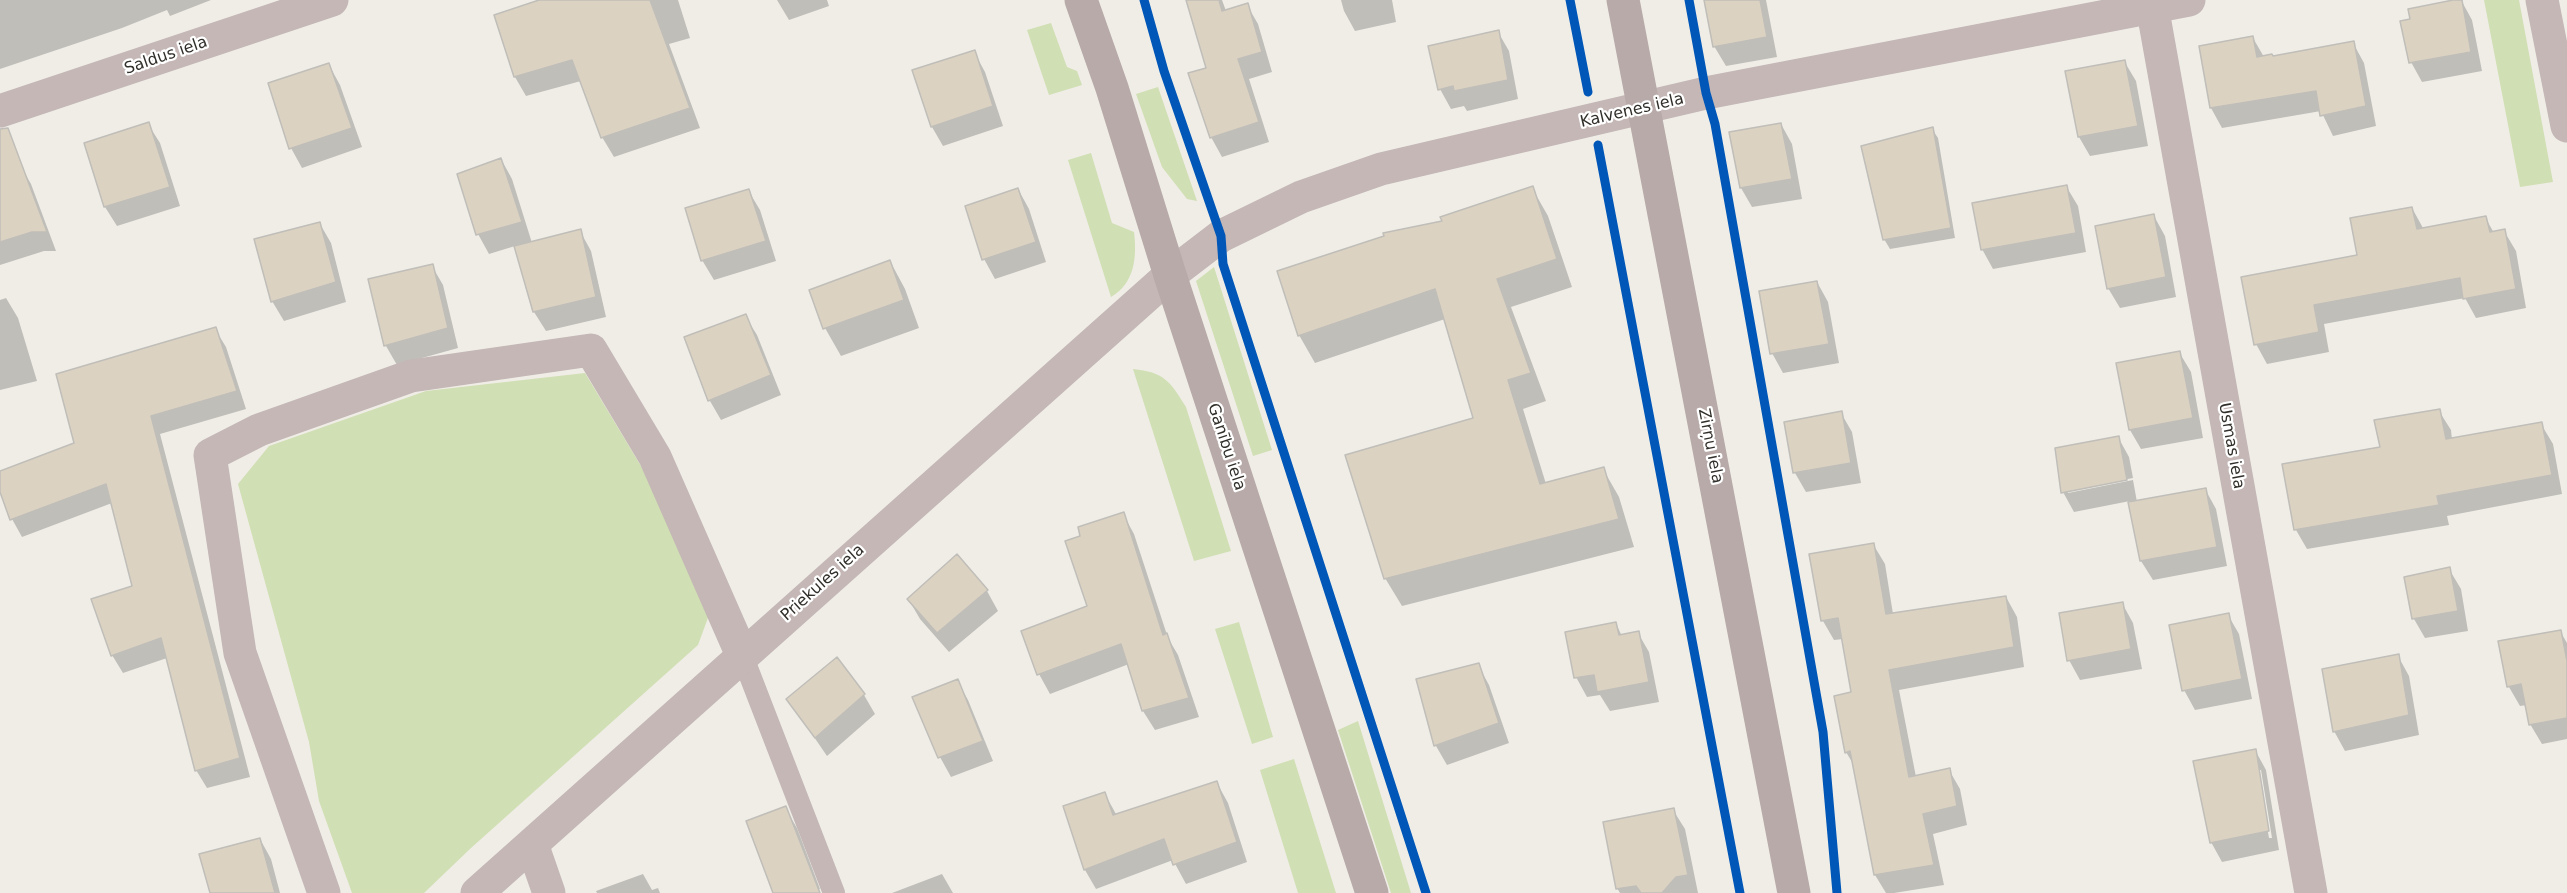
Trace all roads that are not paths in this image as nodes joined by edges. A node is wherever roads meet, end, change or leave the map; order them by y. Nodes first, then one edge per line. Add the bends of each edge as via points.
1 (332, 0) edge
2 (1081, 0) edge
3 (1623, 0) edge
4 (2189, 0) edge
5 (2542, 0) edge
6 (2152, 3) edge
7 (1643, 109) junction
8 (0, 111) edge
9 (2567, 126) edge
10 (1170, 275) junction
11 (742, 655) junction
12 (531, 844) junction
13 (324, 893) edge
14 (477, 893) edge
15 (549, 893) edge
16 (834, 893) edge
17 (1372, 893) edge
18 (1794, 893) edge
19 (2311, 893) edge

1 - 8 street, Saldus iela
2 - 10 highway, Ganību iela
3 - 7 highway, Zirņu iela
4 - 6 street, Kalvenes iela
5 - 9 street
6 - 7 street, Kalvenes iela
6 - 19 street, Usmas iela
7 - 10 street, Kalvenes iela via 1382,169 1311,194 1221,236
7 - 18 highway, Zirņu iela
10 - 11 street, Priekules iela
10 - 17 highway, Ganību iela
11 - 12 street, Priekules iela
11 - 13 street via 655,457 591,350 411,376 259,430 210,455 240,652
11 - 16 lane
12 - 14 street, Priekules iela
12 - 15 street

